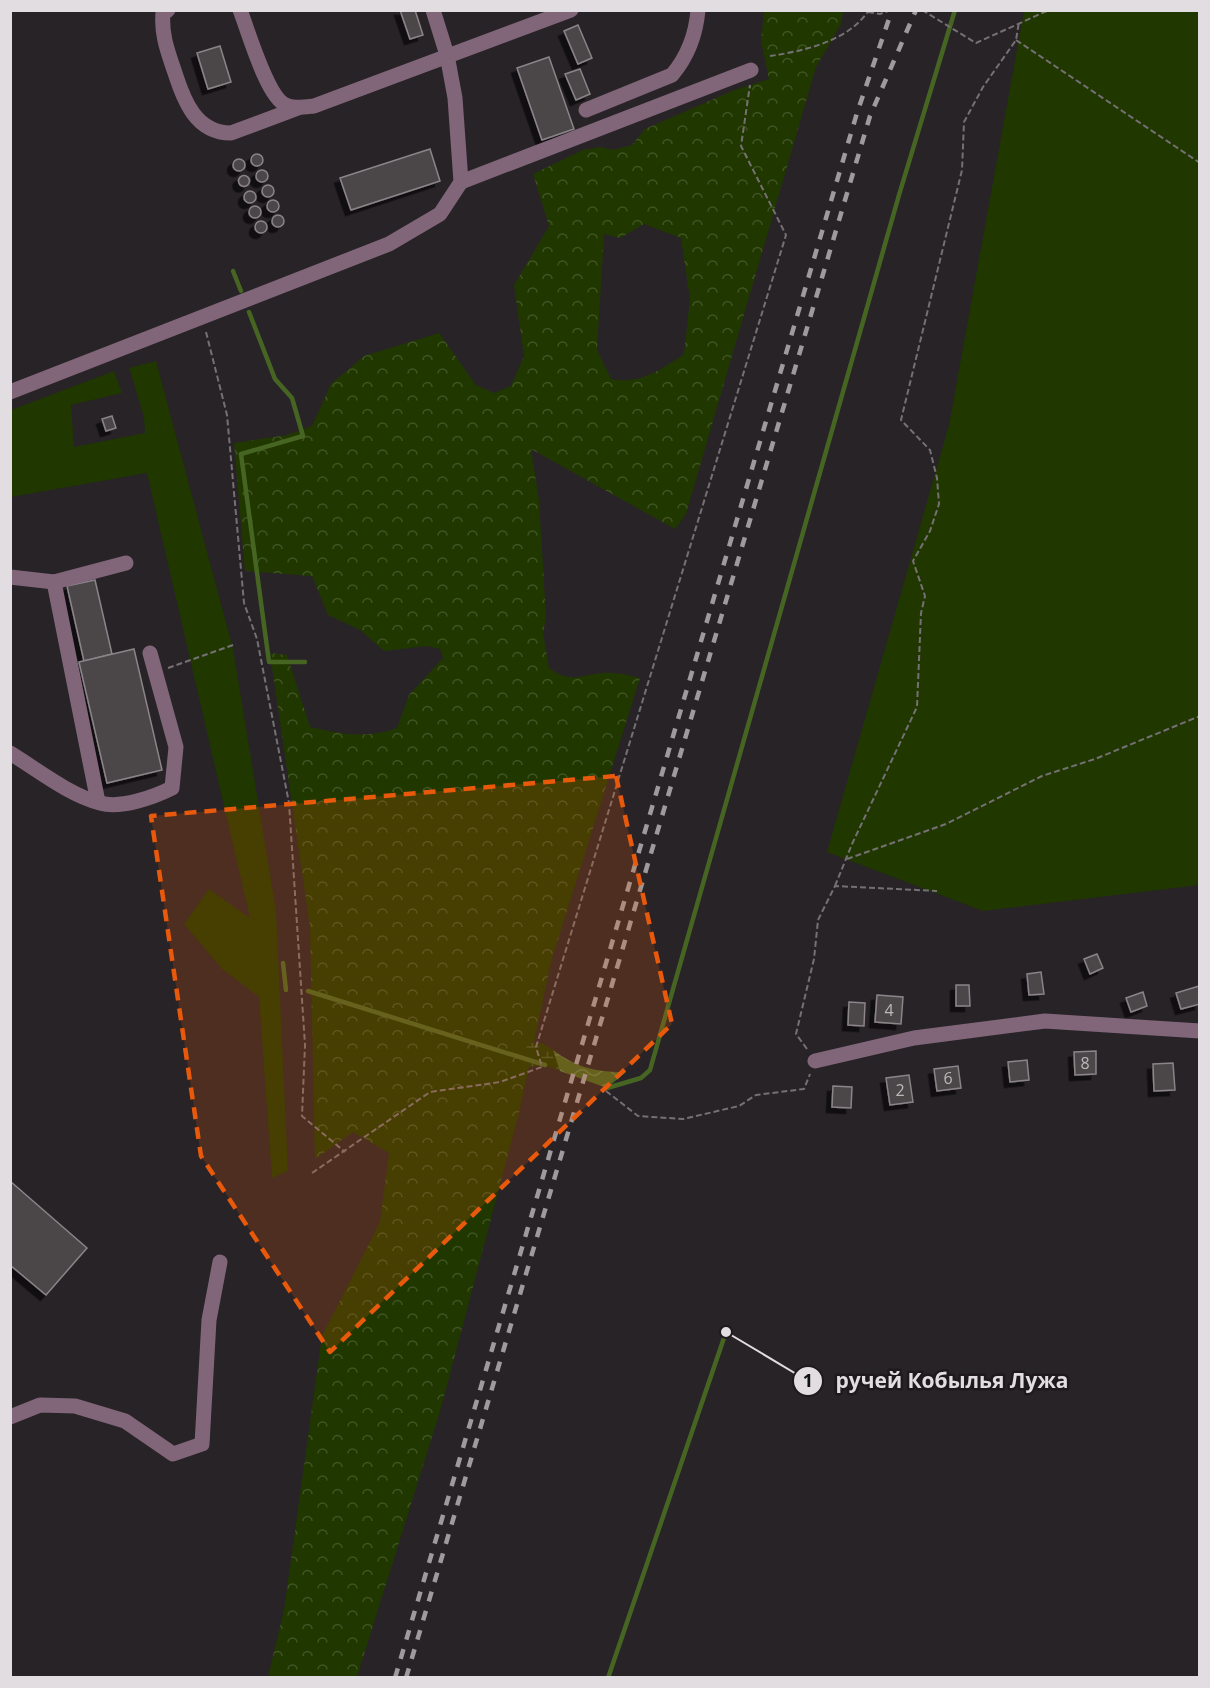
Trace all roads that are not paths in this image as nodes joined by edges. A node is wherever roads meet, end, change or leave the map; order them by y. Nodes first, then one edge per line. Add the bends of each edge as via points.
1 (168, 10) edge
2 (240, 10) edge
3 (433, 10) edge
4 (571, 10) edge
5 (698, 10) edge
6 (447, 55) junction
7 (751, 70) road end
8 (298, 108) junction
9 (586, 111) dead end
10 (461, 182) junction
11 (10, 392) edge
12 (126, 563) dead end
13 (10, 577) edge
14 (54, 582) junction
15 (150, 652) dead end
16 (10, 753) edge
17 (98, 802) junction
18 (1200, 1031) edge
19 (816, 1061) road end
20 (220, 1262) dead end
21 (10, 1417) edge

1 - 8 street via 163,13 161,31 186,106 202,123 219,133 231,133
2 - 8 street via 272,93 284,105
3 - 6 street
4 - 6 street
5 - 9 street via 696,32 672,75
6 - 8 street via 314,106
6 - 10 street via 455,98
7 - 10 street
10 - 11 street via 440,214 389,244
12 - 14 street
13 - 14 street
14 - 17 street
15 - 17 street via 176,747 172,788 151,799
16 - 17 street
18 - 19 street via 1045,1021 914,1038
20 - 21 street via 209,1320 202,1444 173,1454 125,1421 75,1406 40,1405

